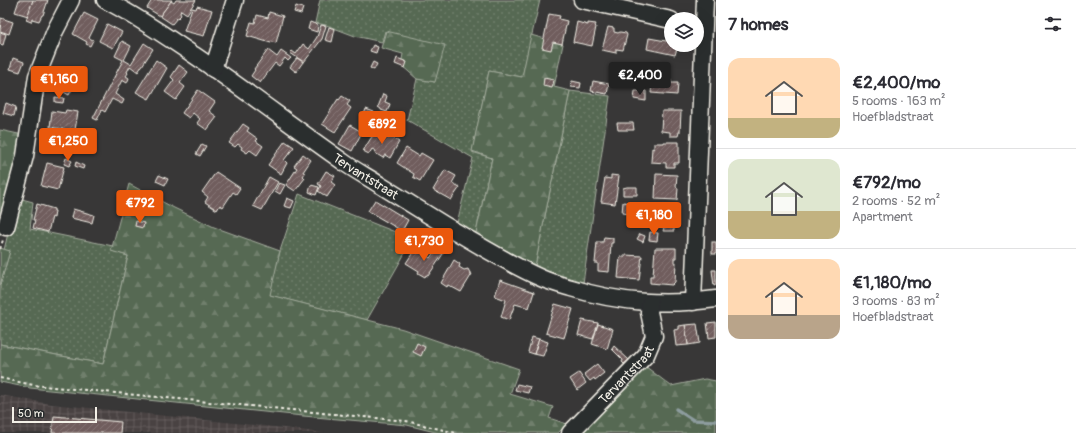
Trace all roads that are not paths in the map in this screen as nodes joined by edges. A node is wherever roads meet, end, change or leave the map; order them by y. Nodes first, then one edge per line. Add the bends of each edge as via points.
1 (71, 0) edge
2 (104, 0) edge
3 (235, 0) edge
4 (582, 0) edge
5 (705, 0) edge
6 (702, 12) edge
7 (664, 18) edge
8 (699, 52) edge
9 (213, 69) junction
10 (6, 228) dead end
11 (716, 299) edge
12 (693, 302) junction
13 (650, 303) junction
14 (570, 433) edge

1 - 10 street via 37,76 25,156
2 - 9 street, Tervantstraat via 128,12
3 - 9 street
4 - 7 street
5 - 6 street
8 - 12 street
9 - 13 street, Tervantstraat via 344,163 501,258 543,279 585,292 608,298
11 - 12 street, Tervantstraat
12 - 13 street, Tervantstraat
13 - 14 street, Tervantstraat via 649,312 654,336 646,355

